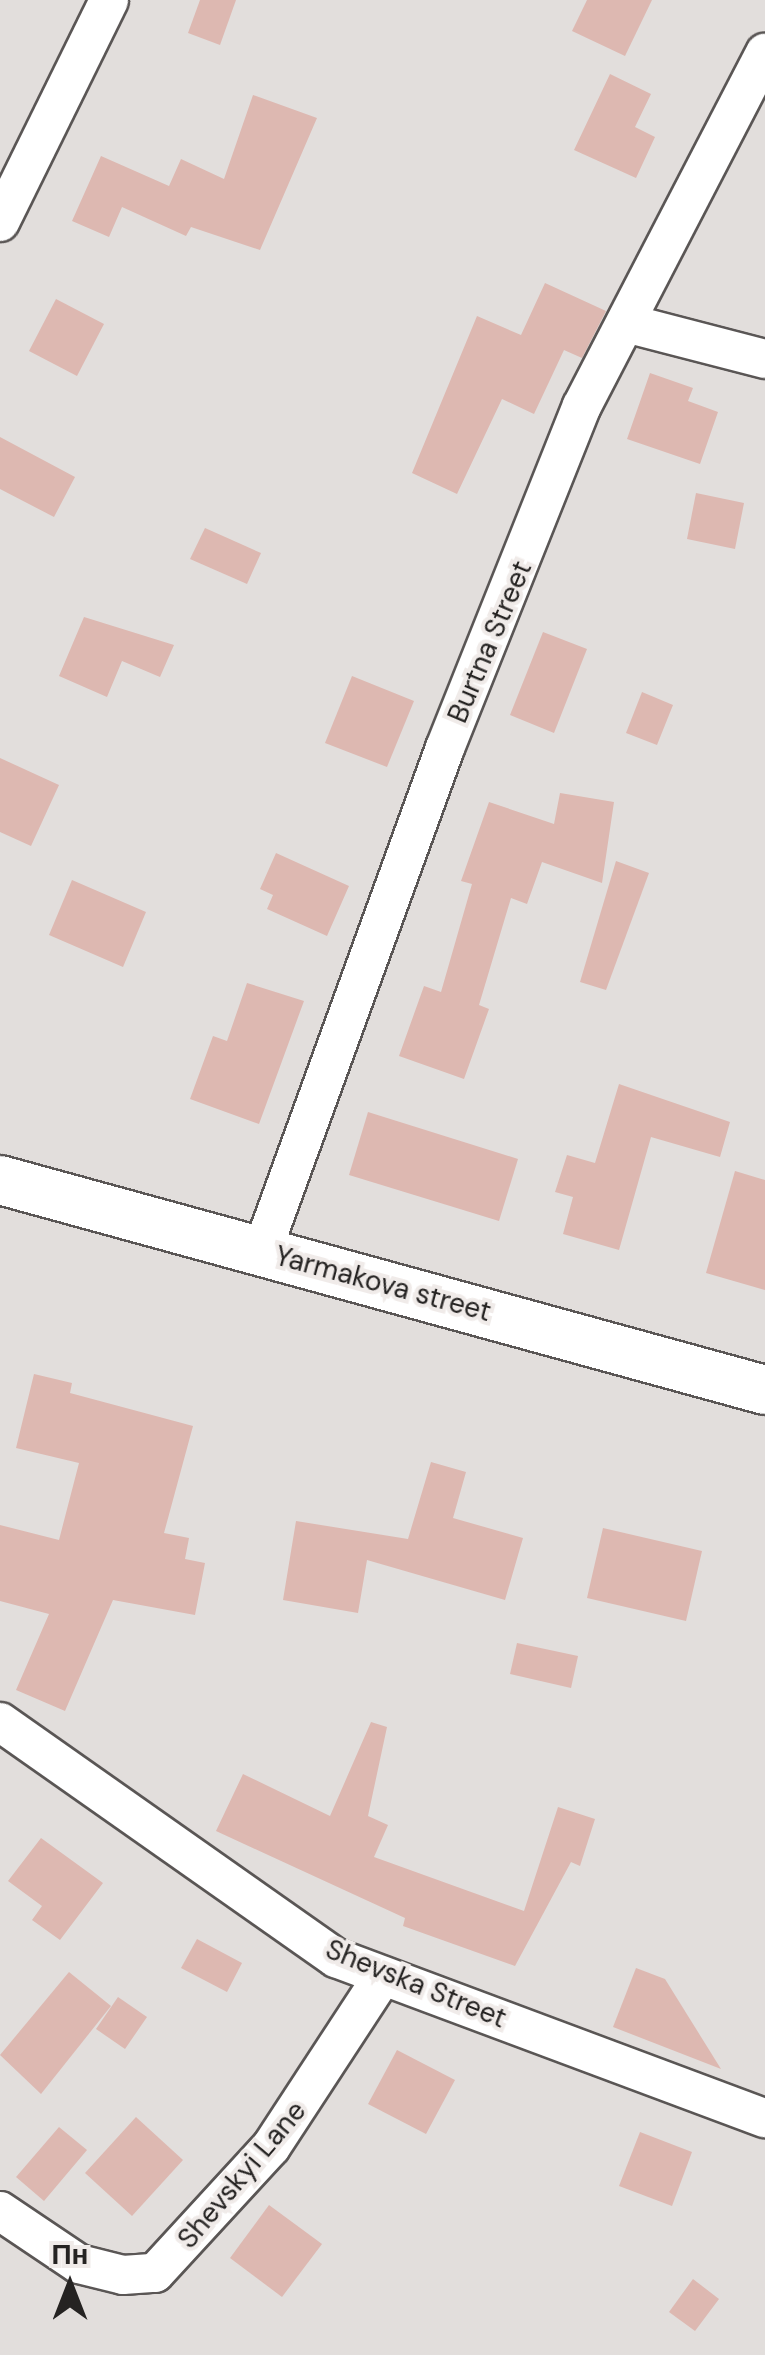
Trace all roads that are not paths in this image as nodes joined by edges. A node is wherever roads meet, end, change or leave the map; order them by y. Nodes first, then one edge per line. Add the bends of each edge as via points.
1 (109, 0) edge
2 (765, 53) edge
3 (0, 222) edge
4 (626, 323) junction
5 (765, 359) edge
6 (0, 1180) edge
7 (262, 1251) junction
8 (765, 1390) edge
9 (0, 1722) edge
10 (382, 1976) junction
11 (765, 2118) edge
12 (0, 2211) edge

1 - 3 street
2 - 4 street, Burtna Street
4 - 5 street
4 - 7 street, Burtna Street via 582,406 444,748
6 - 7 street, Yarmakova street
7 - 8 street, Yarmakova street
9 - 10 street, Shevska Street via 336,1958
10 - 11 street, Shevska Street
10 - 12 street, Shevskyi Lane via 271,2147 156,2273 90,2268

